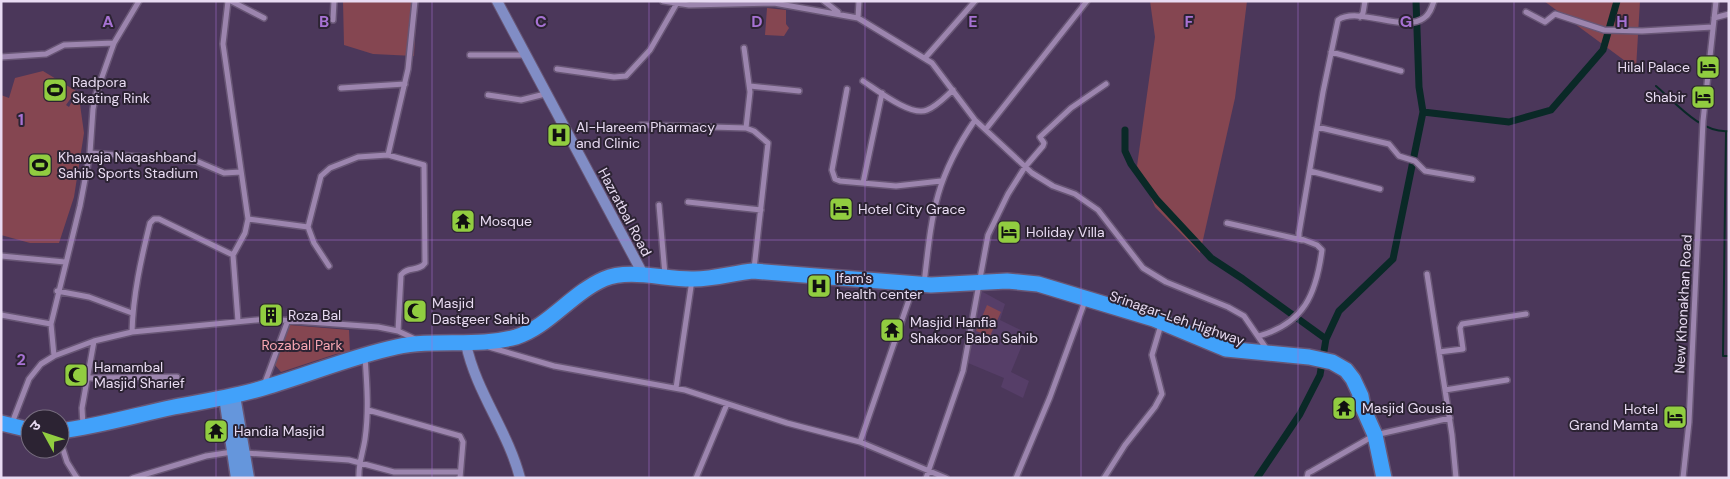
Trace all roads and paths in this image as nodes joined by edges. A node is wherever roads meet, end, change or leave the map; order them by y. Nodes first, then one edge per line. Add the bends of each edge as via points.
1 (139, 1) edge
2 (230, 1) edge
3 (334, 1) edge
4 (415, 1) edge
5 (497, 1) edge
6 (663, 1) edge
7 (824, 1) edge
8 (859, 1) edge
9 (975, 1) edge
10 (1087, 1) edge
11 (1366, 1) edge
12 (1434, 1) edge
13 (1716, 1) edge
14 (749, 2) edge
15 (677, 3) junction
16 (1526, 12) dead end
17 (839, 13) junction
18 (1729, 14) edge
19 (1359, 17) junction
20 (264, 18) dead end
21 (858, 18) junction
22 (1714, 18) junction
23 (333, 20) dead end
24 (1713, 27) junction
25 (114, 43) junction
26 (744, 48) dead end
27 (1331, 52) junction
28 (525, 55) junction
29 (470, 56) dead end
30 (1, 57) edge
31 (925, 58) junction
32 (557, 69) dead end
33 (1401, 71) dead end
34 (863, 81) dead end
35 (405, 84) junction
36 (1106, 84) dead end
37 (750, 86) junction
38 (341, 88) dead end
39 (847, 90) dead end
40 (952, 90) junction
41 (799, 91) dead end
42 (546, 94) junction
43 (882, 94) junction
44 (488, 95) dead end
45 (975, 120) junction
46 (640, 126) dead end
47 (1318, 127) junction
48 (746, 128) junction
49 (986, 129) junction
50 (90, 153) junction
51 (388, 155) junction
52 (1025, 167) junction
53 (1310, 171) junction
54 (242, 172) junction
55 (1472, 179) dead end
56 (941, 181) junction
57 (863, 184) junction
58 (1380, 190) dead end
59 (688, 202) dead end
60 (660, 205) dead end
61 (761, 210) junction
62 (248, 219) junction
63 (1226, 223) dead end
64 (308, 227) junction
65 (1302, 240) junction
66 (233, 255) junction
67 (1, 256) edge
68 (65, 262) junction
69 (329, 266) dead end
70 (753, 271) junction
71 (1427, 274) dead end
72 (644, 276) junction
73 (723, 277) junction
74 (665, 278) junction
75 (692, 279) junction
76 (987, 283) junction
77 (923, 287) junction
78 (57, 291) junction
79 (1084, 304) junction
80 (132, 313) junction
81 (1, 314) edge
82 (1526, 314) dead end
83 (288, 320) junction
84 (238, 321) junction
85 (51, 324) junction
86 (1160, 328) junction
87 (398, 331) junction
88 (132, 332) junction
89 (1259, 336) junction
90 (94, 341) junction
91 (423, 343) junction
92 (471, 344) junction
93 (1439, 352) junction
94 (365, 354) junction
95 (54, 356) junction
96 (1274, 357) junction
97 (86, 378) junction
98 (177, 378) dead end
99 (1507, 380) dead end
100 (263, 388) junction
101 (676, 388) junction
102 (1445, 390) junction
103 (229, 396) junction
104 (728, 404) junction
105 (368, 410) junction
106 (1450, 418) junction
107 (6, 424) edge
108 (20, 428) edge
109 (83, 428) junction
110 (70, 430) edge
111 (1375, 435) junction
112 (860, 442) junction
113 (238, 452) junction
114 (66, 459) edge
115 (358, 462) junction
116 (928, 471) junction
117 (460, 475) edge
118 (76, 478) edge
119 (134, 478) edge
120 (237, 478) edge
121 (248, 478) edge
122 (359, 478) edge
123 (520, 478) edge
124 (696, 478) edge
125 (926, 478) edge
126 (946, 478) edge
127 (1016, 478) edge
128 (1104, 478) edge
129 (1307, 478) edge
130 (1384, 478) edge
131 (1456, 478) edge
132 (1683, 478) edge

1 - 25 street
2 - 20 street
2 - 54 street via 223,44
3 - 23 street
4 - 35 street
5 - 28 main road, Hazratbal Road
6 - 15 street
7 - 17 street
8 - 21 street
9 - 31 street
10 - 49 street
11 - 19 street
12 - 19 street via 1423,20 1415,22
13 - 22 street, New Khonakhan Road
14 - 15 street via 715,5
14 - 17 street
15 - 32 street via 650,50 626,76
16 - 24 street via 1546,22 1555,14 1604,30
17 - 21 street
18 - 22 street
19 - 27 street via 1338,20
21 - 31 street
22 - 24 street, New Khonakhan Road
24 - 132 street, New Khonakhan Road via 1702,130
25 - 30 street via 64,45 46,54
25 - 50 street via 96,94
26 - 37 street
27 - 33 street
27 - 47 street
28 - 29 street
28 - 42 main road, Hazratbal Road
31 - 40 street via 938,69
34 - 43 street
35 - 38 street
35 - 51 street
36 - 52 street via 1071,108 1041,136 1044,145
37 - 41 street
37 - 48 street
39 - 57 street via 832,176 840,182
40 - 43 street via 922,112
40 - 45 street
42 - 44 street via 521,100
42 - 72 main road, Hazratbal Road
43 - 57 street
45 - 49 street
45 - 56 street via 956,148
46 - 48 street
47 - 53 street
47 - 55 street via 1389,144 1399,156 1408,158 1428,172
48 - 61 street via 768,143
49 - 52 street
50 - 54 street via 196,160 224,173
50 - 68 street
51 - 64 street via 358,157 325,171 318,182
51 - 87 street via 422,163 425,177 425,263 401,276
52 - 76 street via 988,234
52 - 89 street via 1043,181 1075,194 1098,210 1135,259 1153,275 1228,306 1244,316
53 - 58 street
53 - 65 street via 1299,233
54 - 62 street
56 - 57 street via 896,186
56 - 77 street via 932,211
59 - 61 street
60 - 74 street
61 - 70 street
62 - 64 street
62 - 66 street via 245,233
63 - 65 street
64 - 69 street via 314,244
65 - 89 street via 1322,250 1312,293 1290,323
66 - 80 street via 154,219 150,223 140,263
66 - 84 street
67 - 68 street
68 - 78 street
70 - 73 highway
70 - 77 highway
71 - 93 street
72 - 74 highway
72 - 92 highway via 621,275 606,279 581,292 524,334
73 - 75 highway
73 - 77 highway
74 - 75 highway
75 - 101 street
76 - 77 highway
76 - 79 highway, Srinagar-Leh Highway
76 - 96 highway via 1024,282 1049,286 1154,318 1226,349
76 - 116 street via 963,371
77 - 112 street
78 - 80 street via 89,297
78 - 85 street
79 - 86 highway, Srinagar-Leh Highway
79 - 127 street
80 - 88 street
81 - 85 street
82 - 93 street via 1462,324 1463,349
83 - 84 street
83 - 87 street
83 - 100 street
84 - 88 street
85 - 95 street
86 - 96 highway, Srinagar-Leh Highway via 1229,356
86 - 128 street via 1152,355 1162,387 1160,400
87 - 91 street
88 - 90 street
89 - 96 street
90 - 95 street
90 - 97 street
91 - 92 highway
91 - 94 highway
92 - 101 street via 554,366
92 - 123 main road via 475,378 513,454
93 - 102 street
94 - 100 highway
94 - 105 street
95 - 107 street via 41,364 29,379
96 - 111 highway via 1317,358 1353,379
97 - 98 street
97 - 109 street
99 - 102 street
100 - 103 highway
101 - 104 street
102 - 106 street
103 - 109 highway
103 - 113 main road
104 - 112 street
104 - 124 street
105 - 115 street via 365,440
105 - 117 street via 460,436
106 - 111 street
106 - 131 street
107 - 108 highway
109 - 110 highway
111 - 129 street via 1308,473
111 - 130 highway
112 - 116 street
113 - 115 street
113 - 119 street via 206,456
113 - 120 main road
113 - 121 main road
114 - 118 street
115 - 117 street via 394,472
115 - 122 street
116 - 125 street
116 - 126 street

